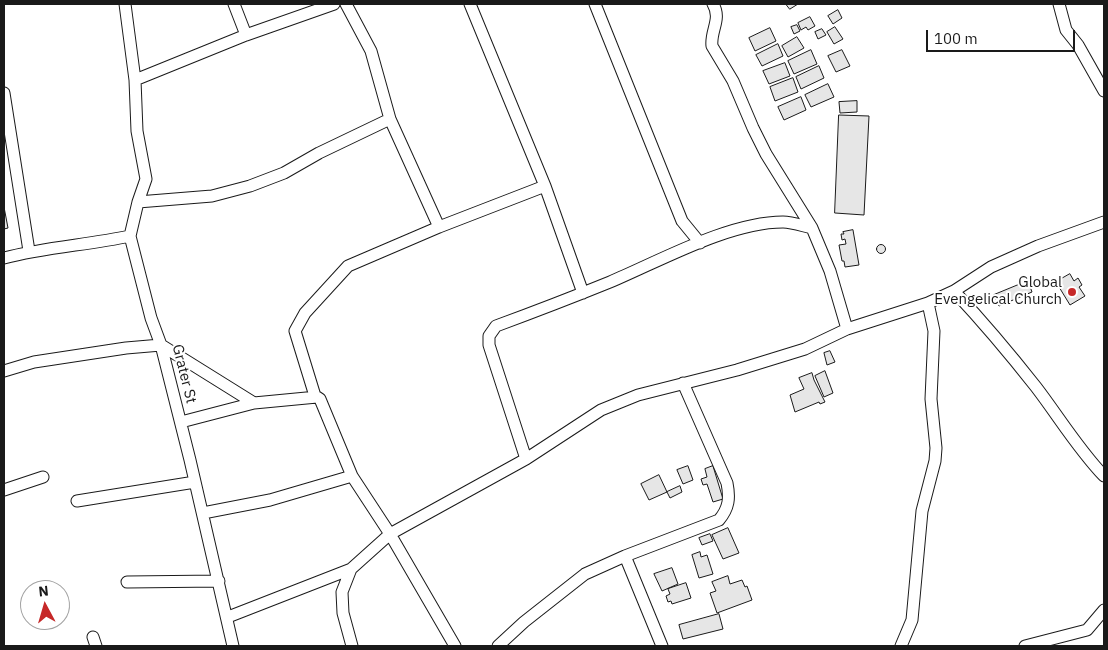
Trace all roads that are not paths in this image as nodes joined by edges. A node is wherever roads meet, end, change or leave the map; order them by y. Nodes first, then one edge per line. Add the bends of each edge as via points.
1 (125, 4) edge
2 (234, 4) edge
3 (334, 4) edge
4 (346, 4) edge
5 (470, 4) edge
6 (595, 4) edge
7 (713, 4) edge
8 (1059, 4) edge
9 (246, 35) junction
10 (135, 80) junction
11 (1104, 91) edge
12 (4, 93) edge
13 (390, 119) junction
14 (546, 186) junction
15 (138, 202) junction
16 (1104, 222) edge
17 (439, 227) junction
18 (812, 228) junction
19 (130, 236) junction
20 (700, 243) junction
21 (29, 251) junction
22 (4, 258) edge
23 (954, 291) junction
24 (583, 293) junction
25 (928, 303) junction
26 (847, 329) junction
27 (161, 345) junction
28 (4, 371) edge
29 (683, 383) junction
30 (315, 396) junction
31 (254, 402) junction
32 (181, 422) junction
33 (526, 459) junction
34 (352, 476) junction
35 (1104, 476) edge
36 (43, 477) dead end
37 (195, 482) junction
38 (4, 490) edge
39 (77, 501) dead end
40 (203, 513) junction
41 (390, 534) junction
42 (625, 556) junction
43 (351, 568) junction
44 (219, 581) junction
45 (127, 582) dead end
46 (1104, 610) edge
47 (228, 617) junction
48 (233, 646) edge
49 (352, 646) edge
50 (454, 646) edge
51 (498, 646) edge
52 (662, 646) edge
53 (901, 646) edge
54 (1025, 646) edge

1 - 10 street
2 - 9 street
3 - 9 street
4 - 13 street via 371,52
5 - 14 street
6 - 20 street via 682,221
7 - 18 street via 718,16 712,46 733,81 766,154
8 - 11 street via 1066,30
9 - 10 street
10 - 15 street via 137,130 146,179
12 - 21 street
13 - 15 street via 284,173 250,186 212,196
13 - 17 street
14 - 17 street
14 - 24 street
15 - 19 street
16 - 23 street via 991,267
17 - 30 street via 348,266 305,313 295,331
18 - 20 street via 784,222 760,224
18 - 26 street via 830,272
19 - 21 street
19 - 27 street, Grater St
20 - 24 street
21 - 22 street
23 - 25 street
23 - 35 street via 1025,374 1074,442
24 - 33 street via 496,326 489,336 489,345
25 - 26 street
25 - 53 street via 934,331 931,399 936,462 922,511 912,620
26 - 29 street via 805,349
27 - 28 street via 34,362
27 - 31 street
27 - 32 street, Grater St
29 - 33 street via 638,395 601,410
29 - 42 street via 727,483 730,498 726,511 719,520
30 - 31 street
30 - 34 street via 320,399
31 - 32 street
32 - 37 street, Grater St
33 - 41 street
34 - 40 street via 270,500
34 - 41 street
36 - 38 street
37 - 39 street
37 - 40 street, Grater St
40 - 44 street, Grater St
41 - 43 street
41 - 50 street
42 - 51 street via 586,574
42 - 52 street
43 - 47 street
43 - 49 street via 342,592 343,612
44 - 45 street
44 - 47 street, Grater St
46 - 54 street via 1087,630
47 - 48 street, Grater St

